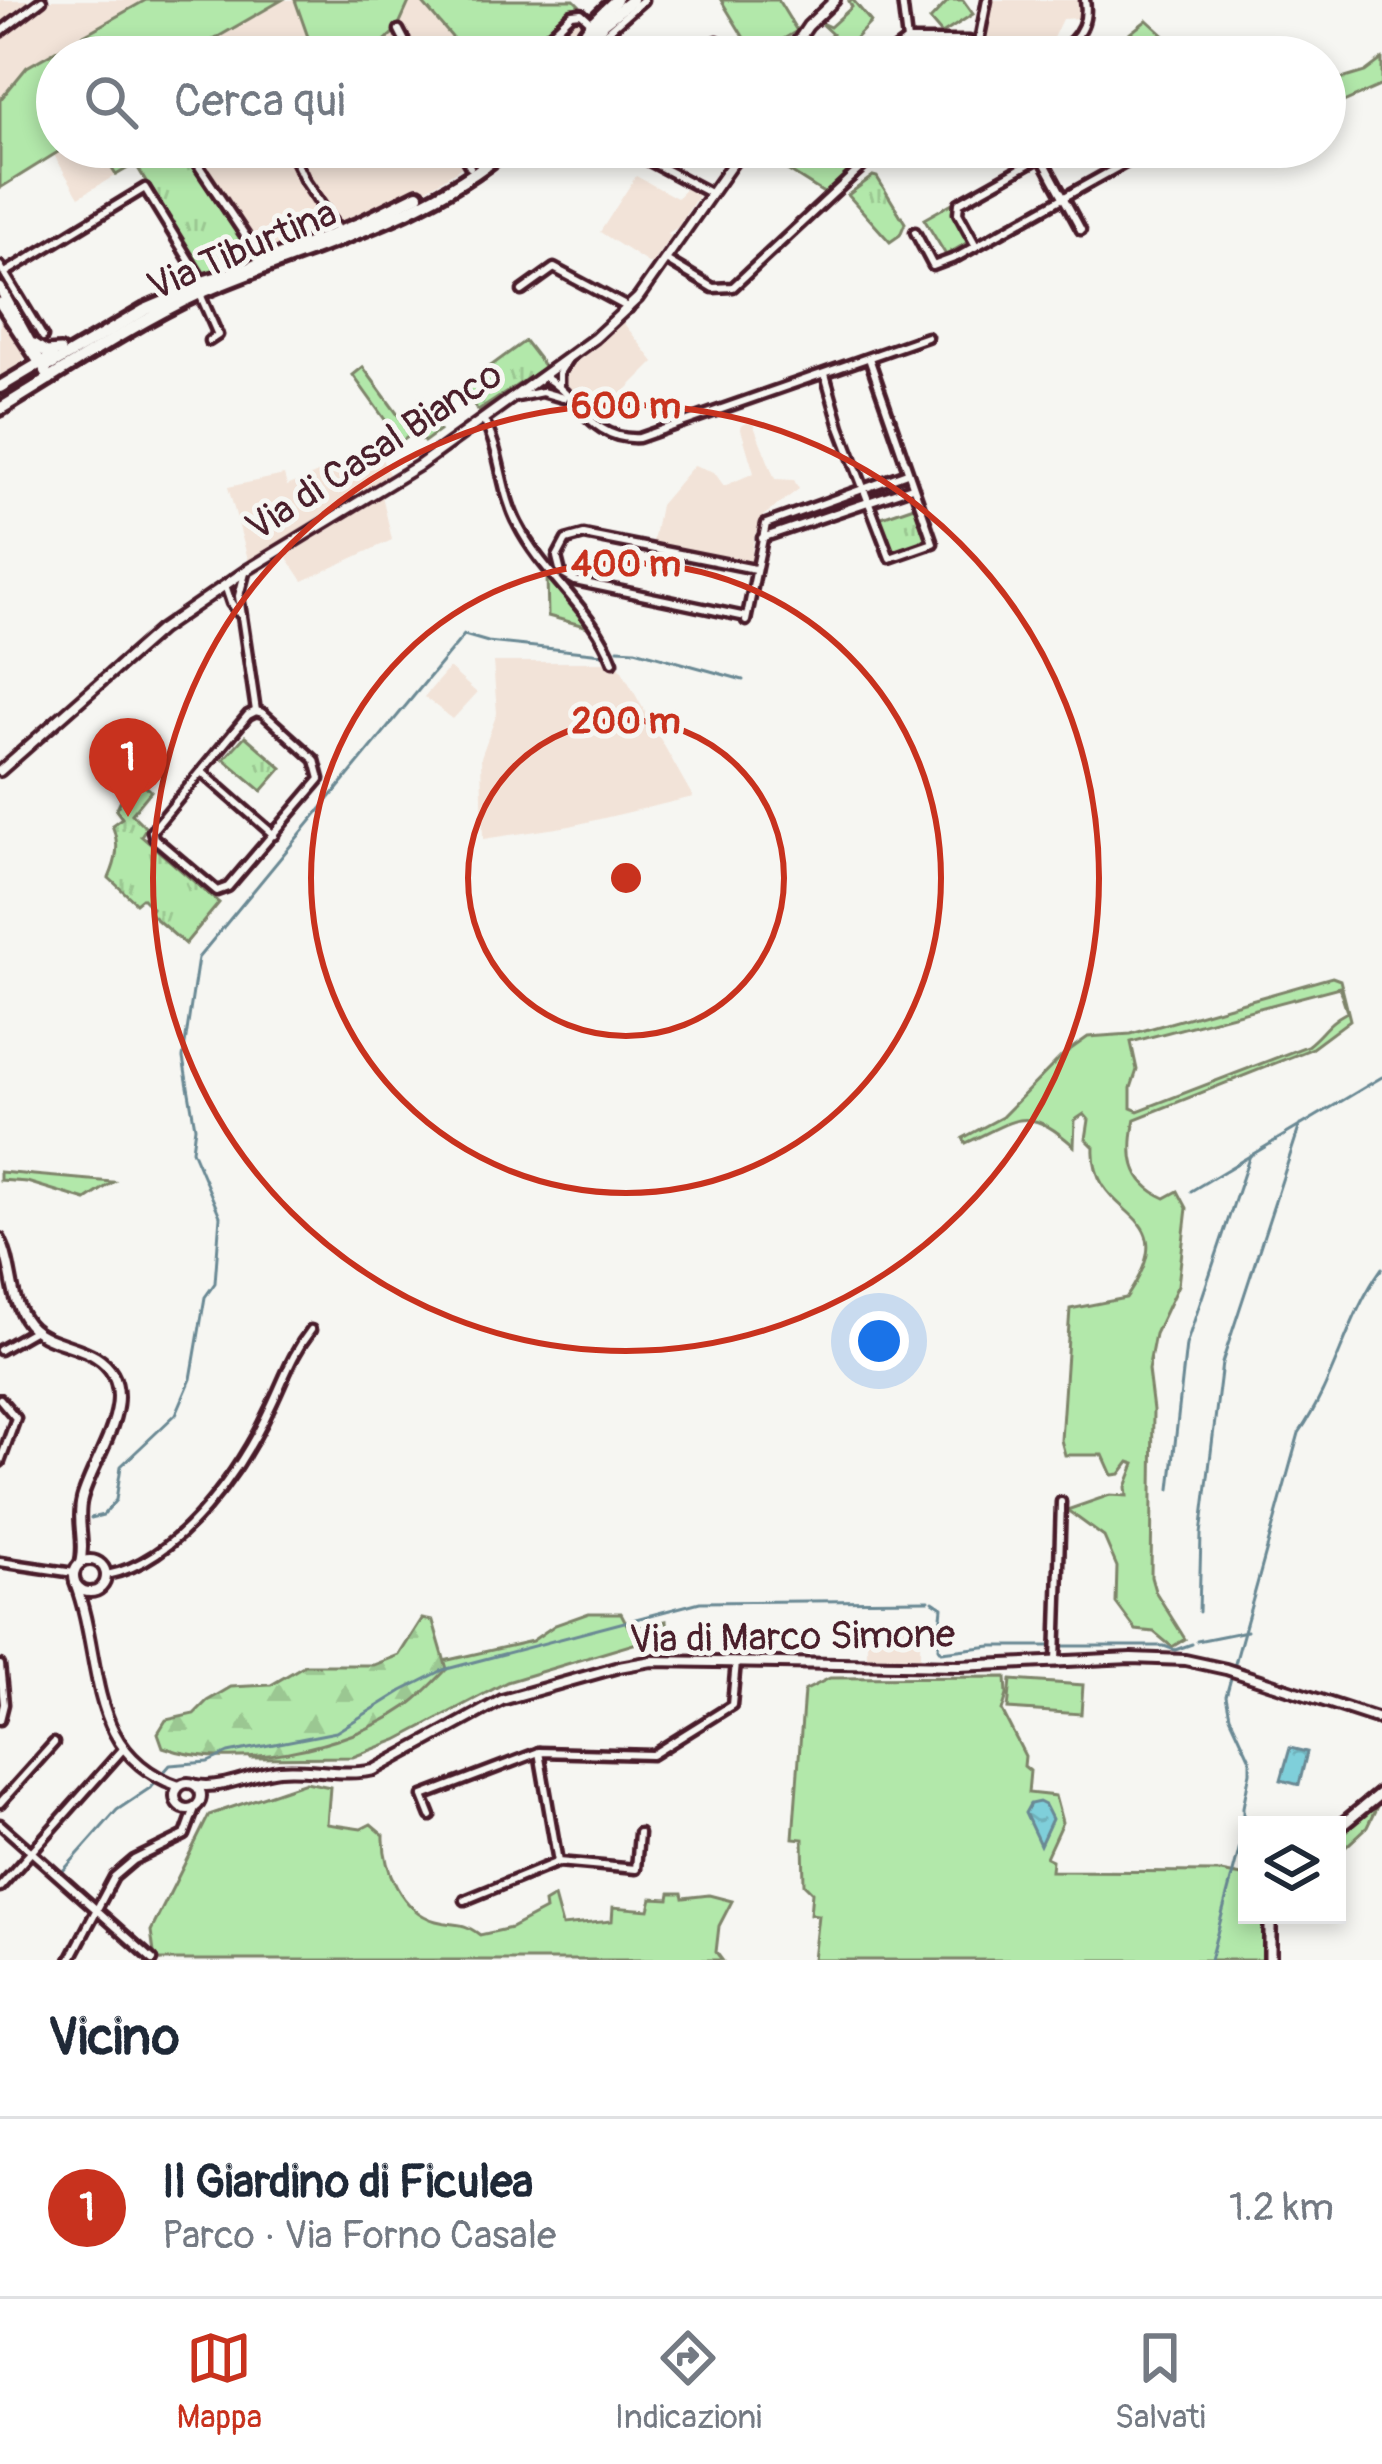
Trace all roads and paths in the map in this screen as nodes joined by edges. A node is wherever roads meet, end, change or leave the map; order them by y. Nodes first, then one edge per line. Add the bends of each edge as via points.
1 (42, 0) edge
2 (616, 0) edge
3 (632, 0) edge
4 (643, 0) edge
5 (835, 0) edge
6 (902, 0) edge
7 (987, 0) edge
8 (1085, 0) edge
9 (592, 23) junction
10 (399, 31) dead end
11 (0, 32) edge
12 (402, 36) edge
13 (548, 36) edge
14 (583, 36) edge
15 (594, 36) edge
16 (603, 36) edge
17 (803, 36) edge
18 (906, 36) edge
19 (980, 36) edge
20 (1076, 36) edge
21 (199, 168) edge
22 (299, 168) edge
23 (468, 168) edge
24 (480, 168) edge
25 (663, 168) edge
26 (730, 168) edge
27 (860, 168) edge
28 (1021, 168) edge
29 (1047, 168) edge
30 (1115, 168) edge
31 (712, 194) junction
32 (1063, 196) junction
33 (1082, 230) dead end
34 (339, 232) junction
35 (915, 232) dead end
36 (976, 246) junction
37 (257, 260) junction
38 (666, 260) junction
39 (2, 270) edge
40 (201, 287) junction
41 (0, 288) edge
42 (522, 291) dead end
43 (0, 303) edge
44 (628, 308) junction
45 (13, 316) edge
46 (927, 337) dead end
47 (209, 340) dead end
48 (35, 343) junction
49 (60, 351) junction
50 (570, 356) junction
51 (869, 358) junction
52 (38, 368) junction
53 (825, 374) junction
54 (543, 376) junction
55 (50, 380) junction
56 (0, 390) edge
57 (556, 391) junction
58 (504, 404) junction
59 (0, 409) edge
60 (483, 419) junction
61 (908, 473) junction
62 (913, 487) junction
63 (866, 488) junction
64 (870, 501) junction
65 (804, 510) junction
66 (808, 523) junction
67 (762, 538) junction
68 (755, 569) junction
69 (247, 570) junction
70 (225, 585) junction
71 (239, 596) junction
72 (231, 603) junction
73 (193, 606) junction
74 (244, 623) junction
75 (613, 662) dead end
76 (256, 711) junction
77 (0, 771) edge
78 (202, 772) junction
79 (274, 835) junction
80 (0, 1239) edge
81 (34, 1330) junction
82 (311, 1330) dead end
83 (0, 1350) edge
84 (0, 1399) edge
85 (0, 1462) edge
86 (1061, 1502) dead end
87 (82, 1544) junction
88 (95, 1560) junction
89 (0, 1562) edge
90 (76, 1573) junction
91 (107, 1575) junction
92 (93, 1592) junction
93 (86, 1615) junction
94 (736, 1662) junction
95 (1056, 1662) junction
96 (0, 1665) edge
97 (0, 1720) edge
98 (1382, 1720) edge
99 (54, 1743) dead end
100 (124, 1748) junction
101 (539, 1752) junction
102 (157, 1777) junction
103 (196, 1785) junction
104 (179, 1786) junction
105 (218, 1786) junction
106 (1382, 1792) edge
107 (175, 1798) junction
108 (0, 1802) edge
109 (193, 1806) junction
110 (431, 1816) dead end
111 (1346, 1822) edge
112 (0, 1824) edge
113 (639, 1833) dead end
114 (32, 1852) junction
115 (558, 1862) junction
116 (0, 1887) edge
117 (465, 1900) dead end
118 (95, 1908) junction
119 (1270, 1924) edge
120 (70, 1960) edge
121 (152, 1960) edge
122 (1270, 1960) edge

1 - 11 street
2 - 9 main road
3 - 15 main road
4 - 16 street
5 - 17 street
6 - 18 street
7 - 19 street
8 - 20 street
9 - 13 street via 572,14
9 - 14 main road
10 - 12 street
21 - 37 street
22 - 34 street
23 - 34 main road, Via Tiburtina
24 - 40 main road, Via Tiburtina via 373,226
25 - 31 street
26 - 31 street, Via di Casal Bianco
27 - 38 street via 733,287 713,288
28 - 36 street via 959,203
29 - 32 street
30 - 32 street
31 - 38 street, Via di Casal Bianco
32 - 33 street
32 - 36 street
34 - 37 main road, Via Tiburtina
35 - 36 street via 933,266
37 - 40 main road
37 - 52 main road, Via Tiburtina
38 - 44 street, Via di Casal Bianco
39 - 40 street via 145,188
39 - 45 street
40 - 47 street via 218,335
40 - 49 main road via 147,302
40 - 55 main road, Via Tiburtina
41 - 45 main road
42 - 44 street via 554,268
43 - 45 main road
44 - 50 street, Via di Casal Bianco
45 - 48 main road
46 - 51 street
48 - 49 main road
48 - 52 main road
48 - 52 main road via 30,362
49 - 52 main road
50 - 54 street, Via di Casal Bianco
50 - 57 street
51 - 53 street
51 - 61 street
52 - 55 main road
52 - 56 main road
53 - 57 street via 631,439 601,430
53 - 63 street
54 - 57 street
54 - 58 street, Via di Casal Bianco
55 - 59 main road, Via Tiburtina
57 - 58 street
58 - 60 street, Via di Casal Bianco
60 - 69 street, Via di Casal Bianco
60 - 75 street via 515,521 601,634
61 - 62 street
61 - 63 street
62 - 64 street
62 - 64 street via 933,543 890,558
63 - 64 street
63 - 65 street
64 - 66 street
65 - 66 street
65 - 67 street via 767,523
66 - 67 street
67 - 68 street
68 - 68 street via 746,619 574,581 557,557 566,540 581,535
69 - 70 street, Via di Casal Bianco
69 - 71 street
70 - 71 street
70 - 72 street
70 - 73 street, Via di Casal Bianco
71 - 74 street
72 - 73 street
72 - 74 street
73 - 77 street, Via di Casal Bianco
74 - 76 street
76 - 78 street
76 - 79 street via 320,772
78 - 79 street
78 - 79 street via 152,833 206,884 226,889
80 - 81 street via 19,1308
81 - 83 street
81 - 87 street via 97,1358 118,1388 116,1415 82,1500
82 - 91 street via 198,1519 160,1550
84 - 85 street via 16,1417
86 - 95 street
87 - 88 street
87 - 90 street
88 - 90 street
88 - 91 street
89 - 90 street
90 - 92 street via 82,1591
90 - 93 street
91 - 92 street
92 - 93 street
93 - 100 street via 101,1701
94 - 95 street, Via di Marco Simone
94 - 101 street via 730,1707 656,1754
94 - 105 street, Via di Marco Simone via 619,1666 502,1700 374,1770 280,1770
95 - 98 street, Via di Marco Simone via 1148,1658 1226,1669
96 - 97 street
99 - 108 street
100 - 102 street
100 - 114 street
101 - 110 street via 424,1796
101 - 115 street
102 - 104 street
102 - 107 street
103 - 104 street, Via di Marco Simone
103 - 105 street, Via di Marco Simone
103 - 109 street
104 - 107 street
105 - 109 street, Via di Marco Simone
106 - 111 main road
107 - 109 street
109 - 118 street via 181,1838 130,1862
112 - 114 street
113 - 115 street via 636,1869
114 - 116 street
114 - 118 street
115 - 117 street
118 - 120 street
118 - 121 street
119 - 122 main road

